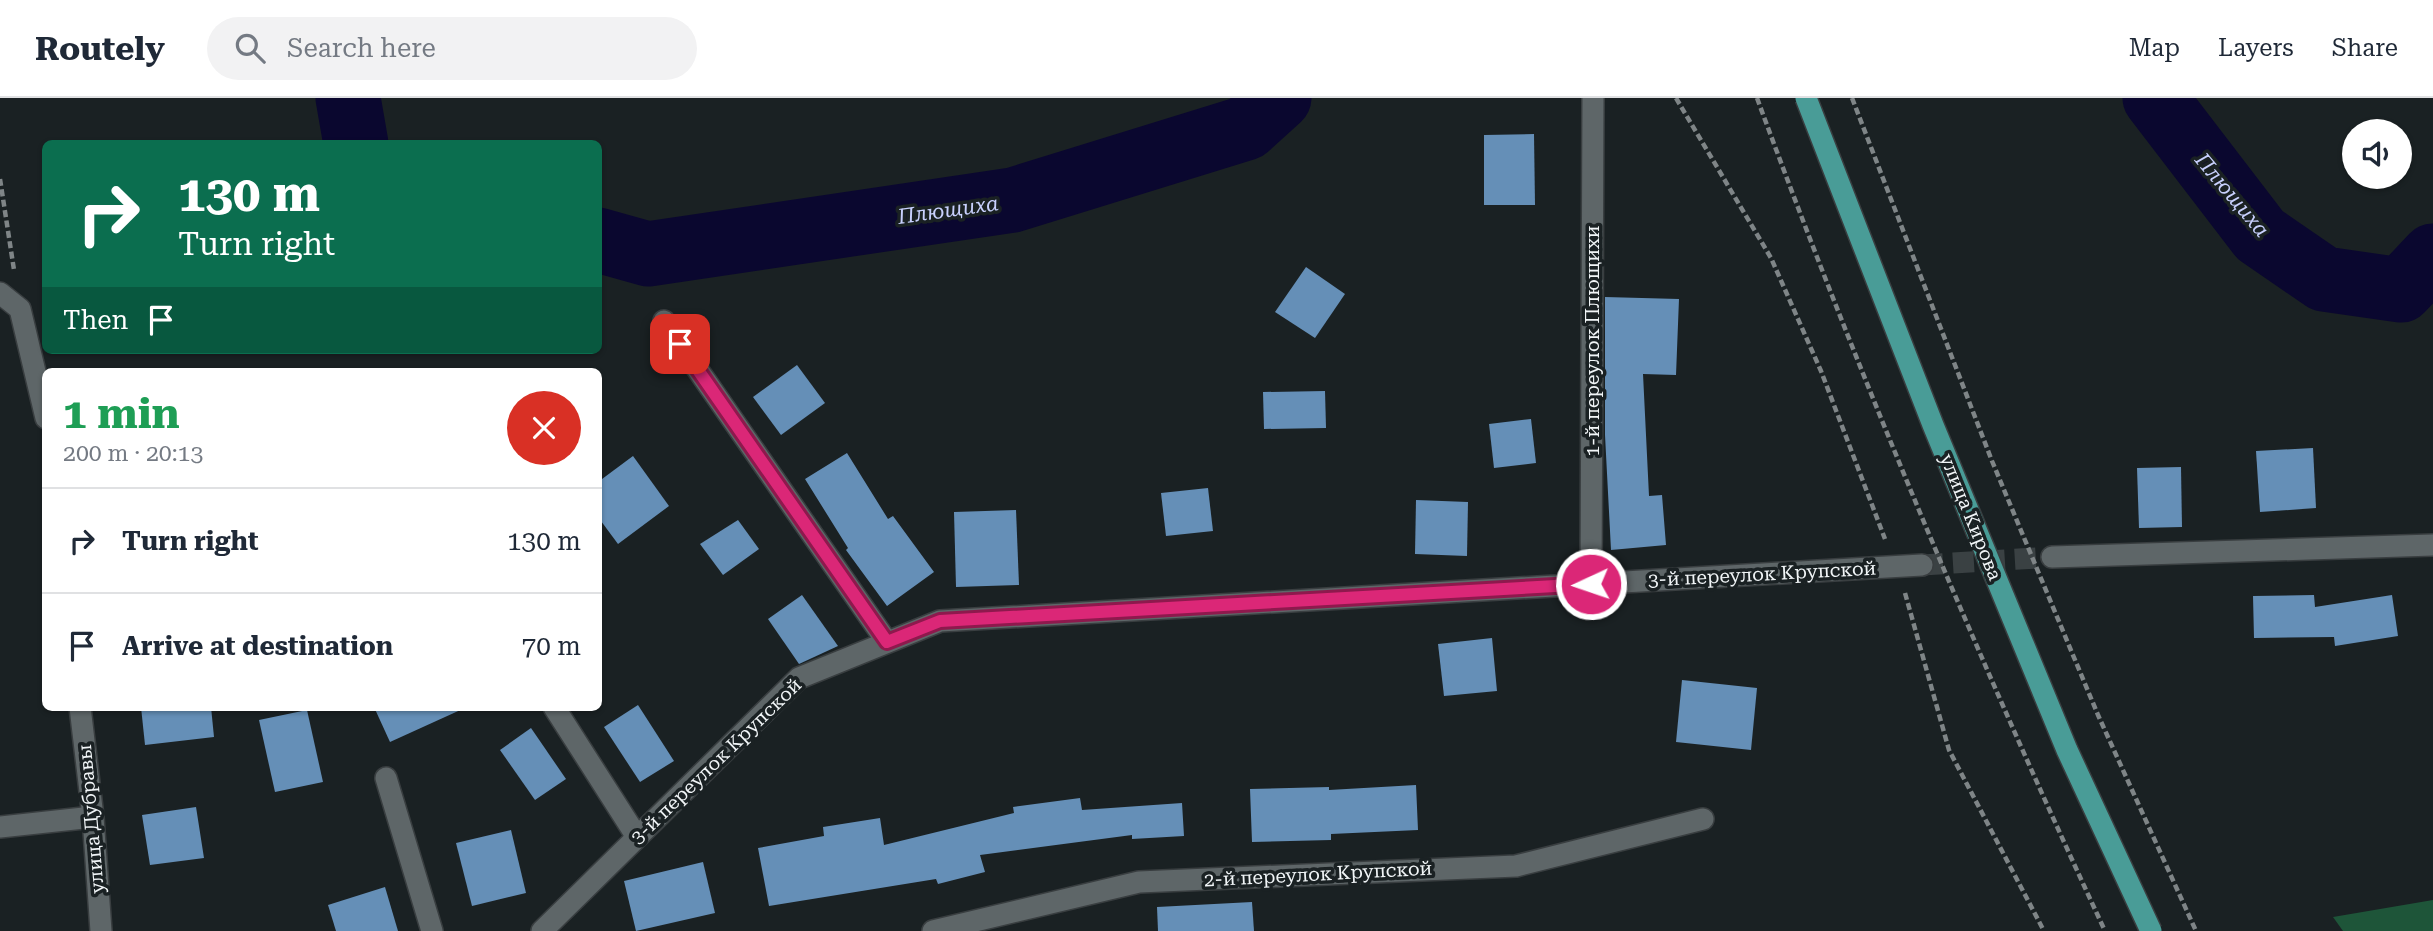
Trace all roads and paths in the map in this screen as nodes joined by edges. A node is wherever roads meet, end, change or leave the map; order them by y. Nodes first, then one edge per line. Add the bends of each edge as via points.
1 (1593, 98) edge
2 (1676, 98) edge
3 (1757, 98) edge
4 (1806, 98) edge
5 (1852, 98) edge
6 (0, 180) edge
7 (0, 293) edge
8 (20, 309) junction
9 (664, 321) dead end
10 (42, 401) edge
11 (2433, 545) edge
12 (2052, 557) tunnel mouth
13 (1922, 565) tunnel mouth
14 (1896, 566) junction
15 (1591, 584) junction
16 (887, 642) junction
17 (80, 711) edge
18 (557, 711) edge
19 (387, 778) dead end
20 (93, 817) junction
21 (1703, 819) dead end
22 (0, 827) edge
23 (637, 837) junction
24 (101, 931) edge
25 (432, 931) edge
26 (541, 931) edge
27 (933, 931) edge
28 (2044, 931) edge
29 (2105, 931) edge
30 (2151, 931) edge
31 (2196, 931) edge

1 - 15 street, 1-й переулок Плющихи
2 - 14 path via 1771,258 1821,371
3 - 29 path, bridge via 1885,430 2033,776
4 - 30 main road, улица Кирова, bridge via 1933,425 2067,750
5 - 31 path, bridge via 1992,461 2098,715
6 - 8 path
7 - 8 street
8 - 10 street
9 - 16 street
11 - 12 street
13 - 14 street, 3-й переулок Крупской
14 - 15 street, 3-й переулок Крупской
14 - 28 path via 1949,750
15 - 16 street, 3-й переулок Крупской via 940,621
16 - 23 street, 3-й переулок Крупской via 799,678
17 - 20 street, улица Дубравы
18 - 23 street
19 - 25 street
20 - 22 street
20 - 24 street, улица Дубравы
21 - 27 street, 2-й переулок Крупской via 1516,866 1139,882
23 - 26 street, 3-й переулок Крупской

